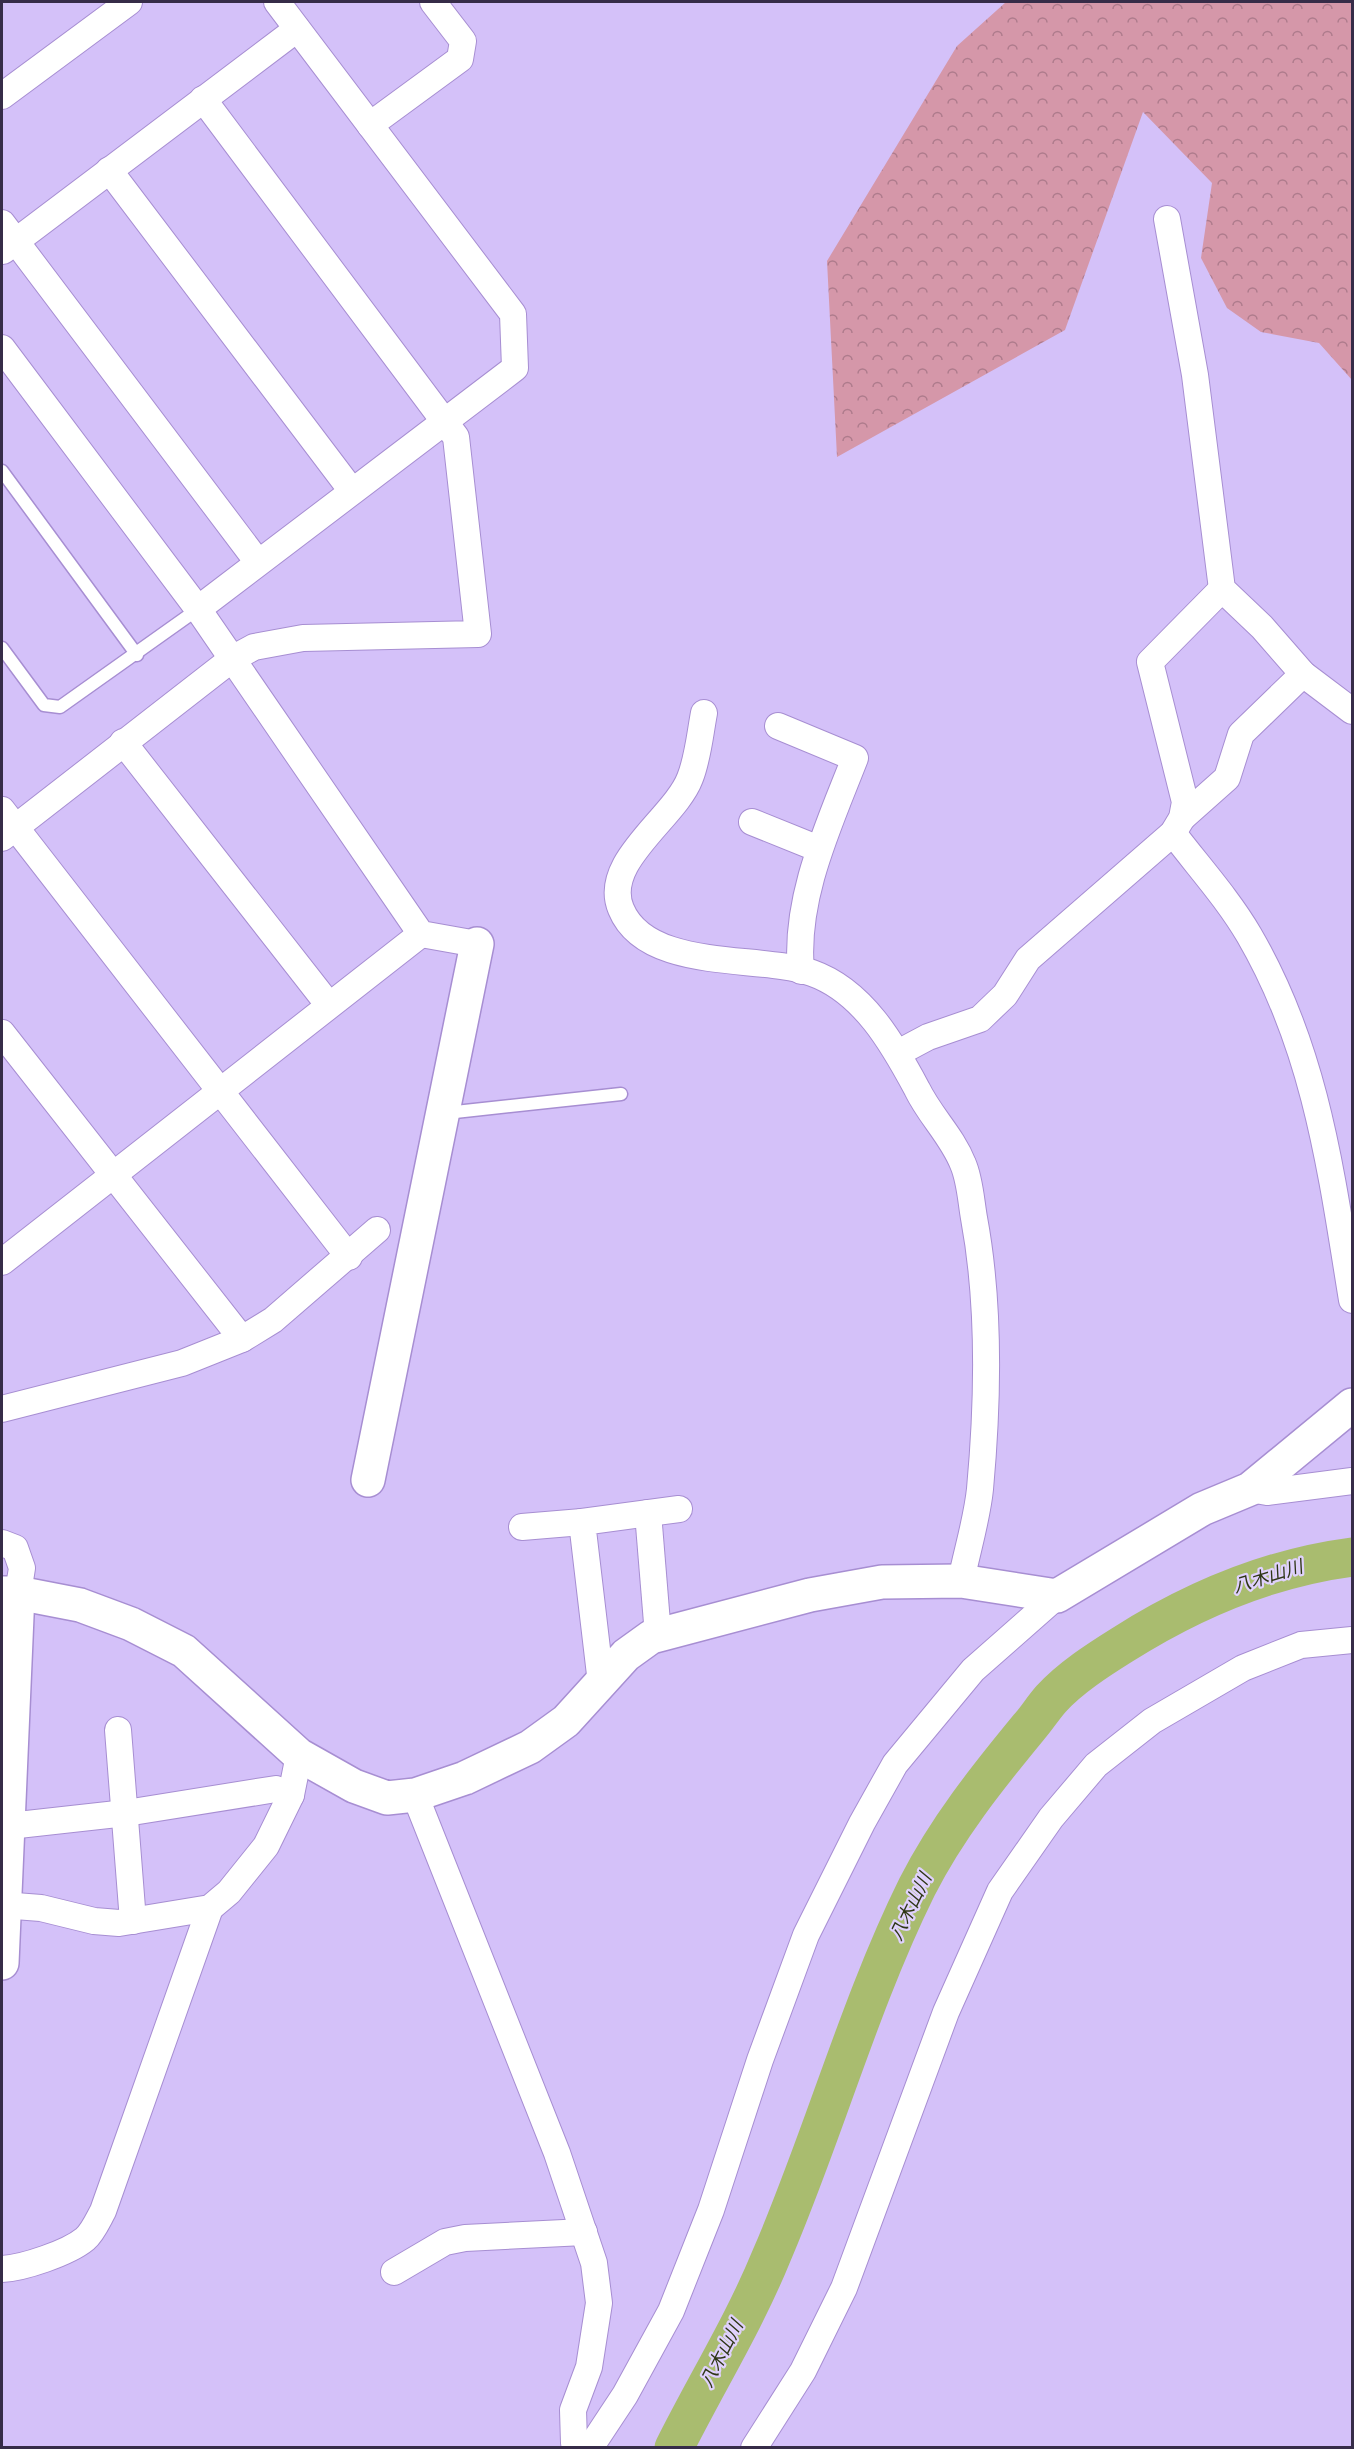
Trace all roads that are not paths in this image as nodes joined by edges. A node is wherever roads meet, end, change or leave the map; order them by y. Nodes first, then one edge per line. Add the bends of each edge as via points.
1 (129, 2) edge
2 (277, 2) edge
3 (433, 2) edge
4 (297, 29) junction
5 (2, 96) edge
6 (203, 99) junction
7 (370, 125) junction
8 (109, 170) junction
9 (1167, 219) dead end
10 (6, 239) edge
11 (2, 348) edge
12 (446, 421) junction
13 (2, 471) edge
14 (352, 491) junction
15 (257, 561) junction
16 (1222, 589) junction
17 (198, 609) junction
18 (2, 648) edge
19 (137, 655) junction
20 (231, 659) junction
21 (1303, 674) junction
22 (1353, 711) edge
23 (704, 713) dead end
24 (778, 726) dead end
25 (123, 742) junction
26 (752, 822) dead end
27 (6, 825) edge
28 (1178, 826) junction
29 (819, 849) junction
30 (421, 934) junction
31 (477, 944) joint
32 (801, 971) junction
33 (328, 1004) junction
34 (2, 1033) edge
35 (898, 1053) junction
36 (222, 1091) junction
37 (621, 1094) dead end
38 (442, 1114) junction
39 (112, 1176) junction
40 (377, 1230) dead end
41 (349, 1257) junction
42 (2, 1262) edge
43 (1353, 1300) edge
44 (242, 1339) junction
45 (1353, 1405) edge
46 (2, 1409) edge
47 (368, 1480) dead end
48 (1353, 1481) edge
49 (1250, 1489) junction
50 (679, 1509) dead end
51 (648, 1513) junction
52 (582, 1522) junction
53 (522, 1527) dead end
54 (2, 1543) edge
55 (961, 1581) junction
56 (10, 1593) edge
57 (1057, 1596) junction
58 (658, 1635) junction
59 (1353, 1640) edge
60 (601, 1683) junction
61 (118, 1730) dead end
62 (299, 1755) junction
63 (291, 1795) junction
64 (415, 1795) junction
65 (126, 1813) junction
66 (9, 1826) junction
67 (3, 1905) edge
68 (210, 1908) junction
69 (133, 1921) junction
70 (2, 1964) edge
71 (584, 2232) junction
72 (2, 2269) edge
73 (394, 2272) dead end
74 (577, 2448) edge
75 (590, 2448) edge
76 (754, 2448) edge

1 - 5 street
2 - 4 street
3 - 7 street via 463,41 460,59
4 - 6 street
4 - 7 street
6 - 8 street
6 - 12 street
7 - 12 street via 513,314 515,368
8 - 10 street
8 - 14 street
9 - 16 street via 1195,375
10 - 15 street
11 - 17 street
12 - 14 street
12 - 20 street via 456,437 478,634 303,638 254,647
13 - 19 lane
14 - 15 street
15 - 17 street
16 - 21 street
16 - 28 street via 1150,662 1185,802
17 - 19 lane
17 - 20 street
18 - 19 lane via 44,705 60,707
20 - 25 street
20 - 30 street
21 - 22 street
21 - 28 street via 1241,735 1227,778
23 - 32 street via 690,779 618,879 620,908 635,932 663,949
24 - 29 street via 855,758
25 - 27 street
25 - 33 street
26 - 29 street
27 - 36 street
28 - 35 street via 1028,960 1005,995 980,1019 928,1037
28 - 43 street via 1249,934 1294,1027 1326,1136
29 - 32 street via 798,943
30 - 31 street
30 - 33 street
31 - 38 street
32 - 35 street via 828,981 856,999
33 - 36 street
34 - 39 street
35 - 55 street via 964,1166 982,1264 985,1370 980,1491
36 - 39 street
36 - 41 street
37 - 38 lane
38 - 47 street
39 - 42 street
39 - 44 street
40 - 41 street
41 - 44 street via 273,1320
44 - 46 street via 182,1363
45 - 49 street
48 - 49 street via 1267,1492
49 - 57 street via 1202,1509
50 - 51 street
51 - 52 street
51 - 58 street
52 - 53 street
52 - 60 street
54 - 56 street via 15,1548 22,1568
55 - 57 street
55 - 58 street via 882,1582 810,1595
56 - 62 street via 80,1605 130,1624 184,1652
56 - 66 street
57 - 75 street via 973,1670 895,1764 862,1823 806,1935 759,2060 711,2210 671,2311 625,2395
58 - 60 street via 626,1655
59 - 76 street via 1300,1646 1243,1668 1152,1721 1096,1765 1051,1818 1000,1891 946,2012 844,2288 803,2371
60 - 64 street via 566,1721 530,1747 465,1778
61 - 65 street
62 - 63 street
62 - 64 street via 354,1786 387,1798
63 - 65 street via 276,1789
63 - 68 street via 266,1846 229,1892
64 - 71 street via 534,2094
65 - 66 street
65 - 69 street
66 - 67 street
67 - 69 street via 41,1908 94,1921
67 - 70 street
68 - 69 street
68 - 72 street via 103,2211 93,2229 84,2239 54,2255
71 - 73 street via 445,2242
71 - 74 street via 594,2263 599,2303 589,2367 573,2410

